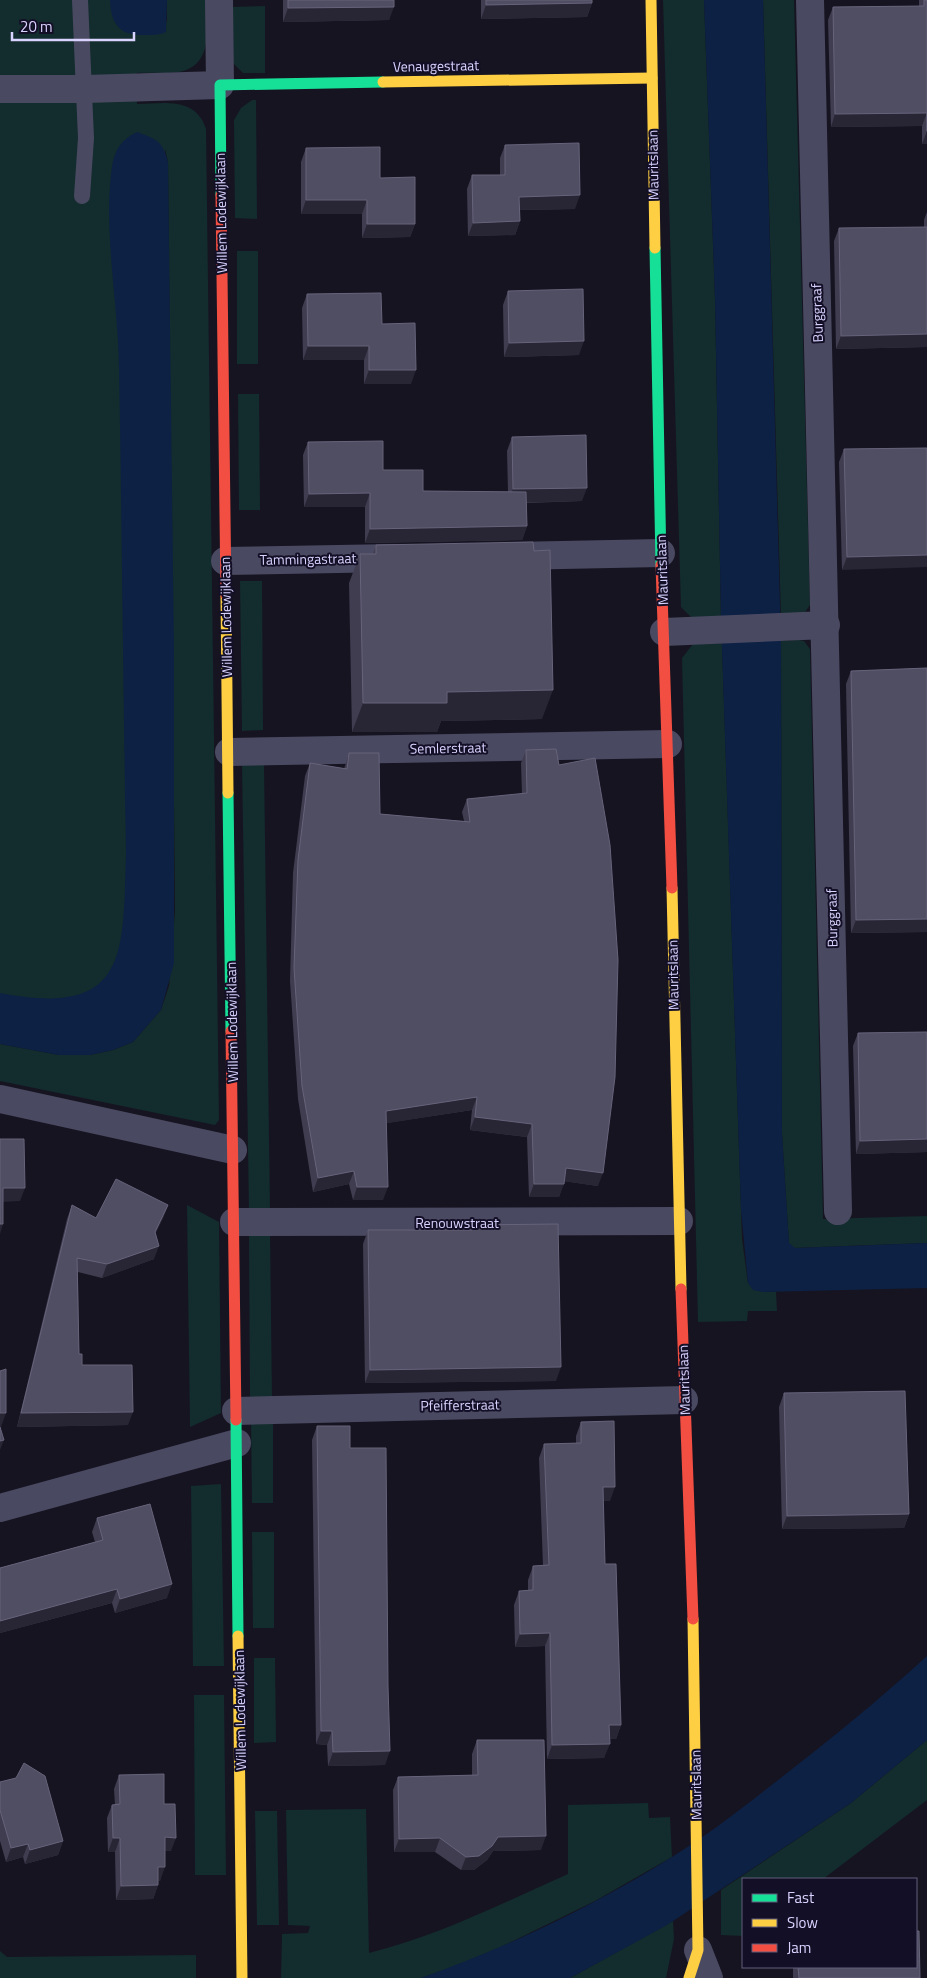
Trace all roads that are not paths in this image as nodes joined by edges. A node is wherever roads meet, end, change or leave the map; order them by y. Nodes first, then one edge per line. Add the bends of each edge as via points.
1 (80, 0) edge
2 (219, 0) edge
3 (651, 0) edge
4 (810, 0) edge
5 (652, 78) junction
6 (220, 85) junction
7 (0, 89) edge
8 (85, 89) junction
9 (82, 196) dead end
10 (661, 553) junction
11 (482, 556) edge
12 (423, 557) edge
13 (225, 561) junction
14 (826, 625) junction
15 (664, 632) junction
16 (668, 744) junction
17 (228, 752) junction
18 (0, 1099) edge
19 (233, 1150) junction
20 (838, 1211) dead end
21 (679, 1221) junction
22 (234, 1222) junction
23 (684, 1400) junction
24 (236, 1411) junction
25 (237, 1443) junction
26 (0, 1508) edge
27 (698, 1950) junction
28 (242, 1978) edge
29 (689, 1978) edge
30 (709, 1978) edge

1 - 8 lane
2 - 6 street, Willem Lodewijklaan
3 - 5 street, Mauritslaan
4 - 14 street, Burggraaf
5 - 6 street, Venaugestraat
5 - 10 street, Mauritslaan
6 - 8 street
6 - 13 street, Willem Lodewijklaan
7 - 8 street
8 - 9 lane
10 - 11 street
10 - 15 street, Mauritslaan
12 - 13 street, Tammingastraat
13 - 17 street, Willem Lodewijklaan
14 - 15 street
14 - 20 street, Burggraaf
15 - 16 street, Mauritslaan
16 - 17 street, Semlerstraat
16 - 21 street, Mauritslaan
17 - 19 street, Willem Lodewijklaan
18 - 19 street
19 - 22 street, Willem Lodewijklaan
21 - 22 street, Renouwstraat
21 - 23 street, Mauritslaan
22 - 24 street, Willem Lodewijklaan
23 - 24 street, Pfeifferstraat
23 - 27 street, Mauritslaan via 692,1563
24 - 25 street, Willem Lodewijklaan
25 - 26 street
25 - 28 street, Willem Lodewijklaan
27 - 29 street, Mauritslaan
27 - 30 street, Mauritslaan

